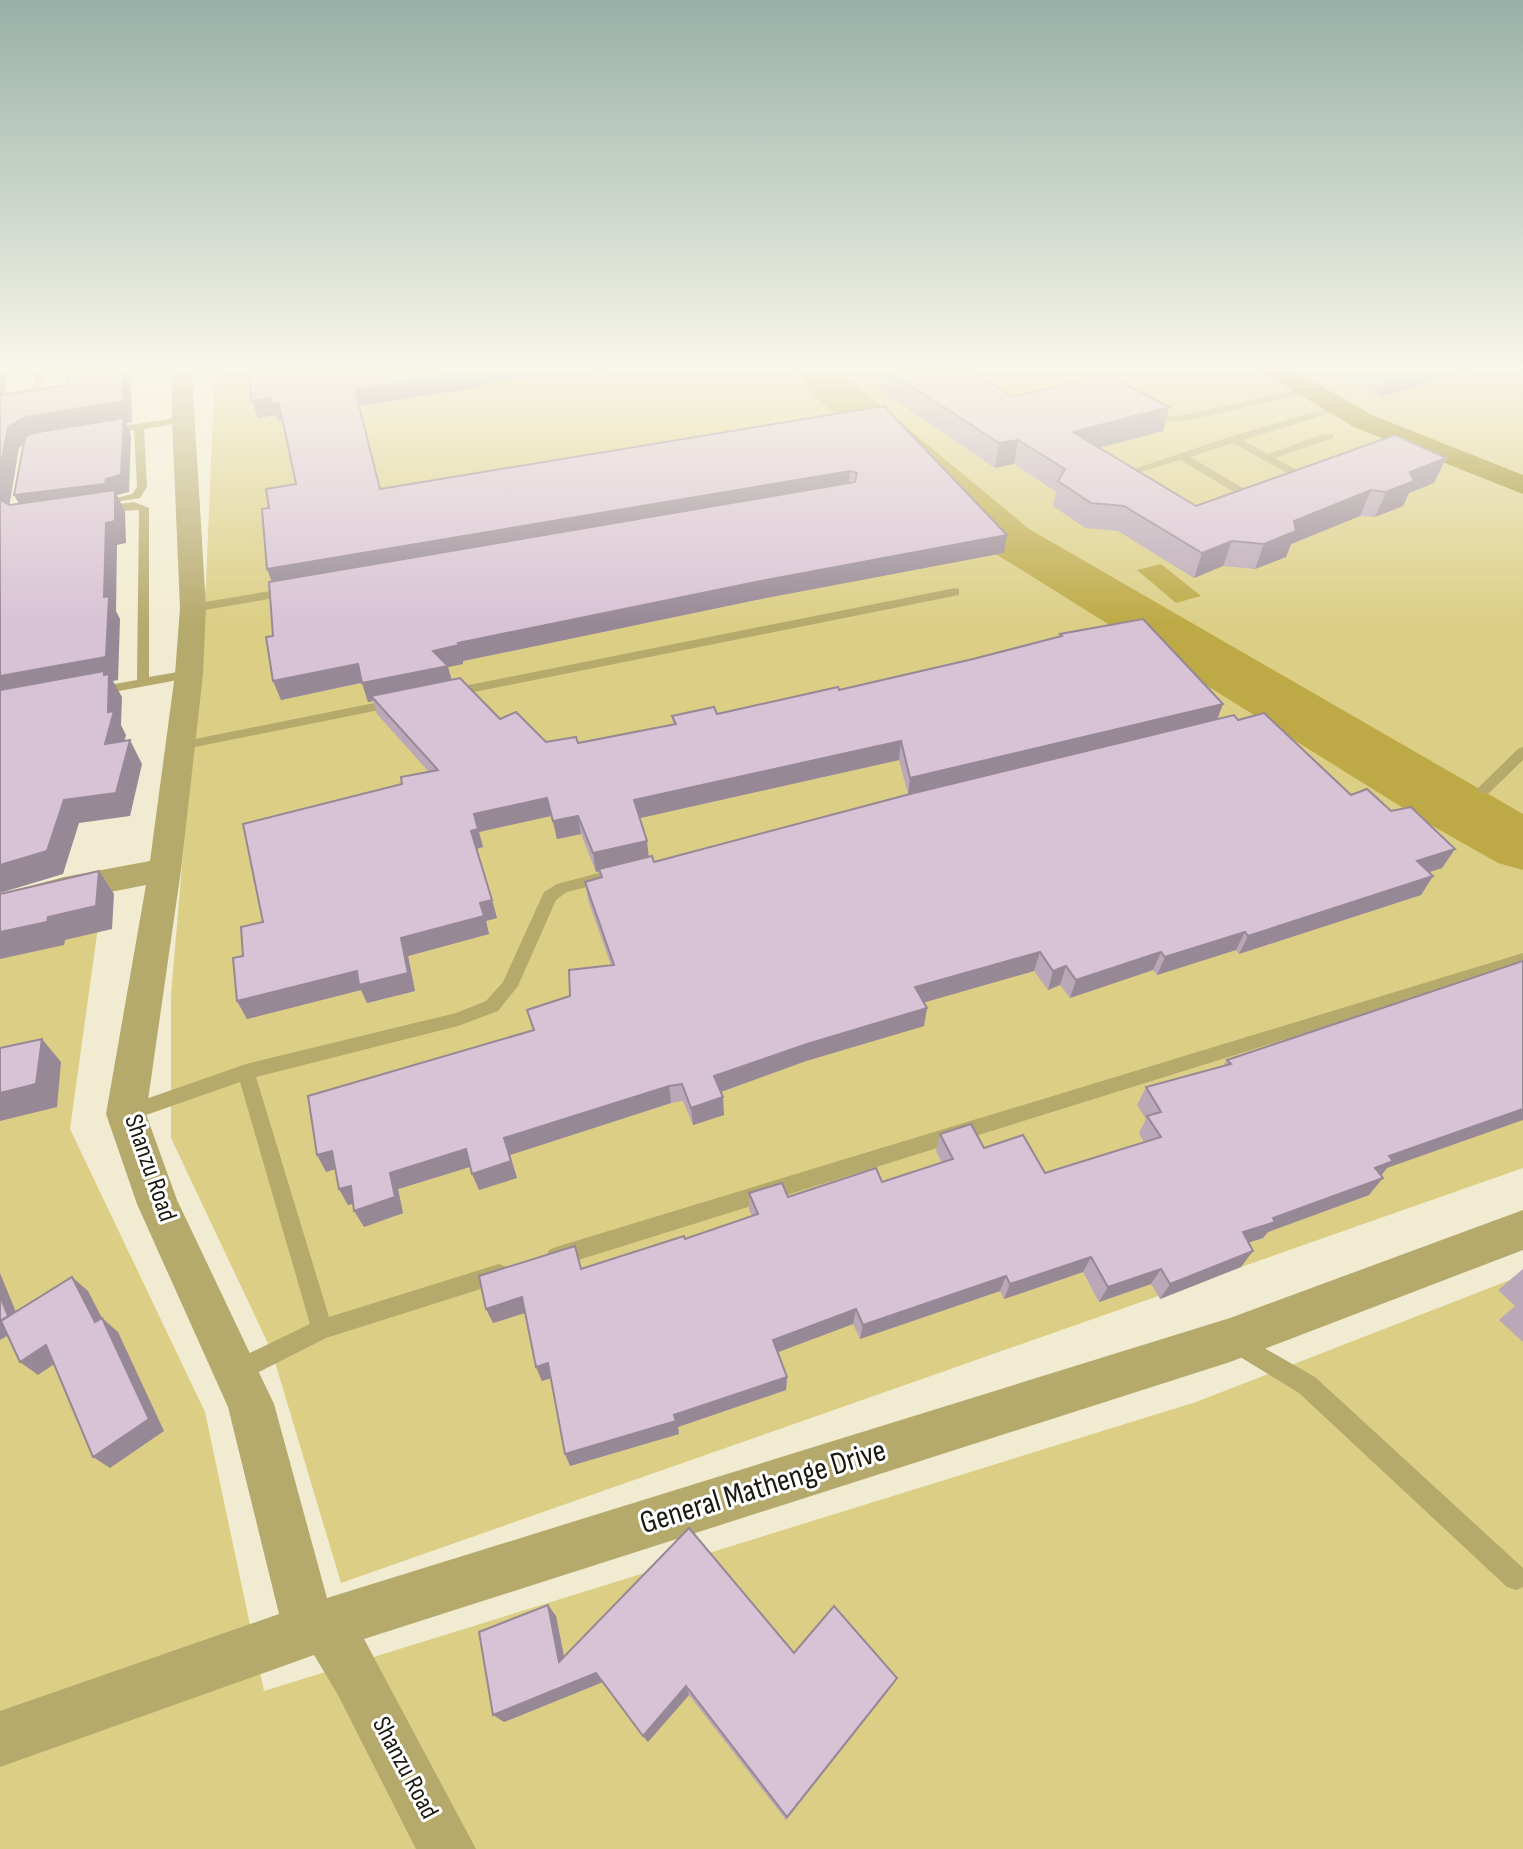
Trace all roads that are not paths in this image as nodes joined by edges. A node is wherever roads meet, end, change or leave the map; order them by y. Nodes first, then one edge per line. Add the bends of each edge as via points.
1 (139, 452) edge
2 (184, 452) edge
3 (1192, 452) edge
4 (1258, 452) edge
5 (1281, 452) edge
6 (1441, 452) edge
7 (1181, 456) junction
8 (1267, 457) junction
9 (1326, 471) edge
10 (1150, 484) edge
11 (1523, 485) edge
12 (1236, 506) edge
13 (307, 589) edge
14 (955, 592) dead end
15 (193, 608) junction
16 (189, 674) junction
17 (143, 682) junction
18 (84, 694) edge
19 (441, 694) edge
20 (410, 700) edge
21 (180, 746) junction
22 (1523, 752) edge
23 (1484, 790) dead end
24 (165, 870) junction
25 (623, 873) edge
26 (0, 906) edge
27 (1523, 959) edge
28 (246, 1072) junction
29 (126, 1114) junction
30 (1523, 1230) edge
31 (542, 1261) edge
32 (512, 1270) edge
33 (322, 1329) junction
34 (1230, 1340) junction
35 (236, 1372) junction
36 (1516, 1578) dead end
37 (309, 1630) junction
38 (0, 1739) edge
39 (447, 1849) edge

1 - 17 lane via 140,493 83,509 144,508
2 - 15 street, Shanzu Road
3 - 7 lane
4 - 8 lane
5 - 8 lane
6 - 11 street
7 - 10 lane via 1130,472
7 - 12 lane via 1248,495 1250,500
8 - 9 lane via 1300,476
13 - 15 lane
14 - 19 lane
15 - 16 street, Shanzu Road
16 - 17 lane
16 - 21 street, Shanzu Road
17 - 18 lane
20 - 21 lane
21 - 24 street, Shanzu Road
22 - 23 lane
24 - 26 street
24 - 29 street, Shanzu Road
25 - 28 lane via 562,888 550,896 510,986 492,1006
27 - 31 lane
28 - 29 lane
28 - 33 lane
29 - 35 street, Shanzu Road via 158,1204
30 - 34 street, General Mathenge Drive
32 - 33 lane
33 - 35 lane
34 - 36 lane via 1307,1385
34 - 37 street, General Mathenge Drive
35 - 37 street, Shanzu Road via 251,1404
37 - 38 street, General Mathenge Drive
37 - 39 street, Shanzu Road via 326,1626 333,1637

